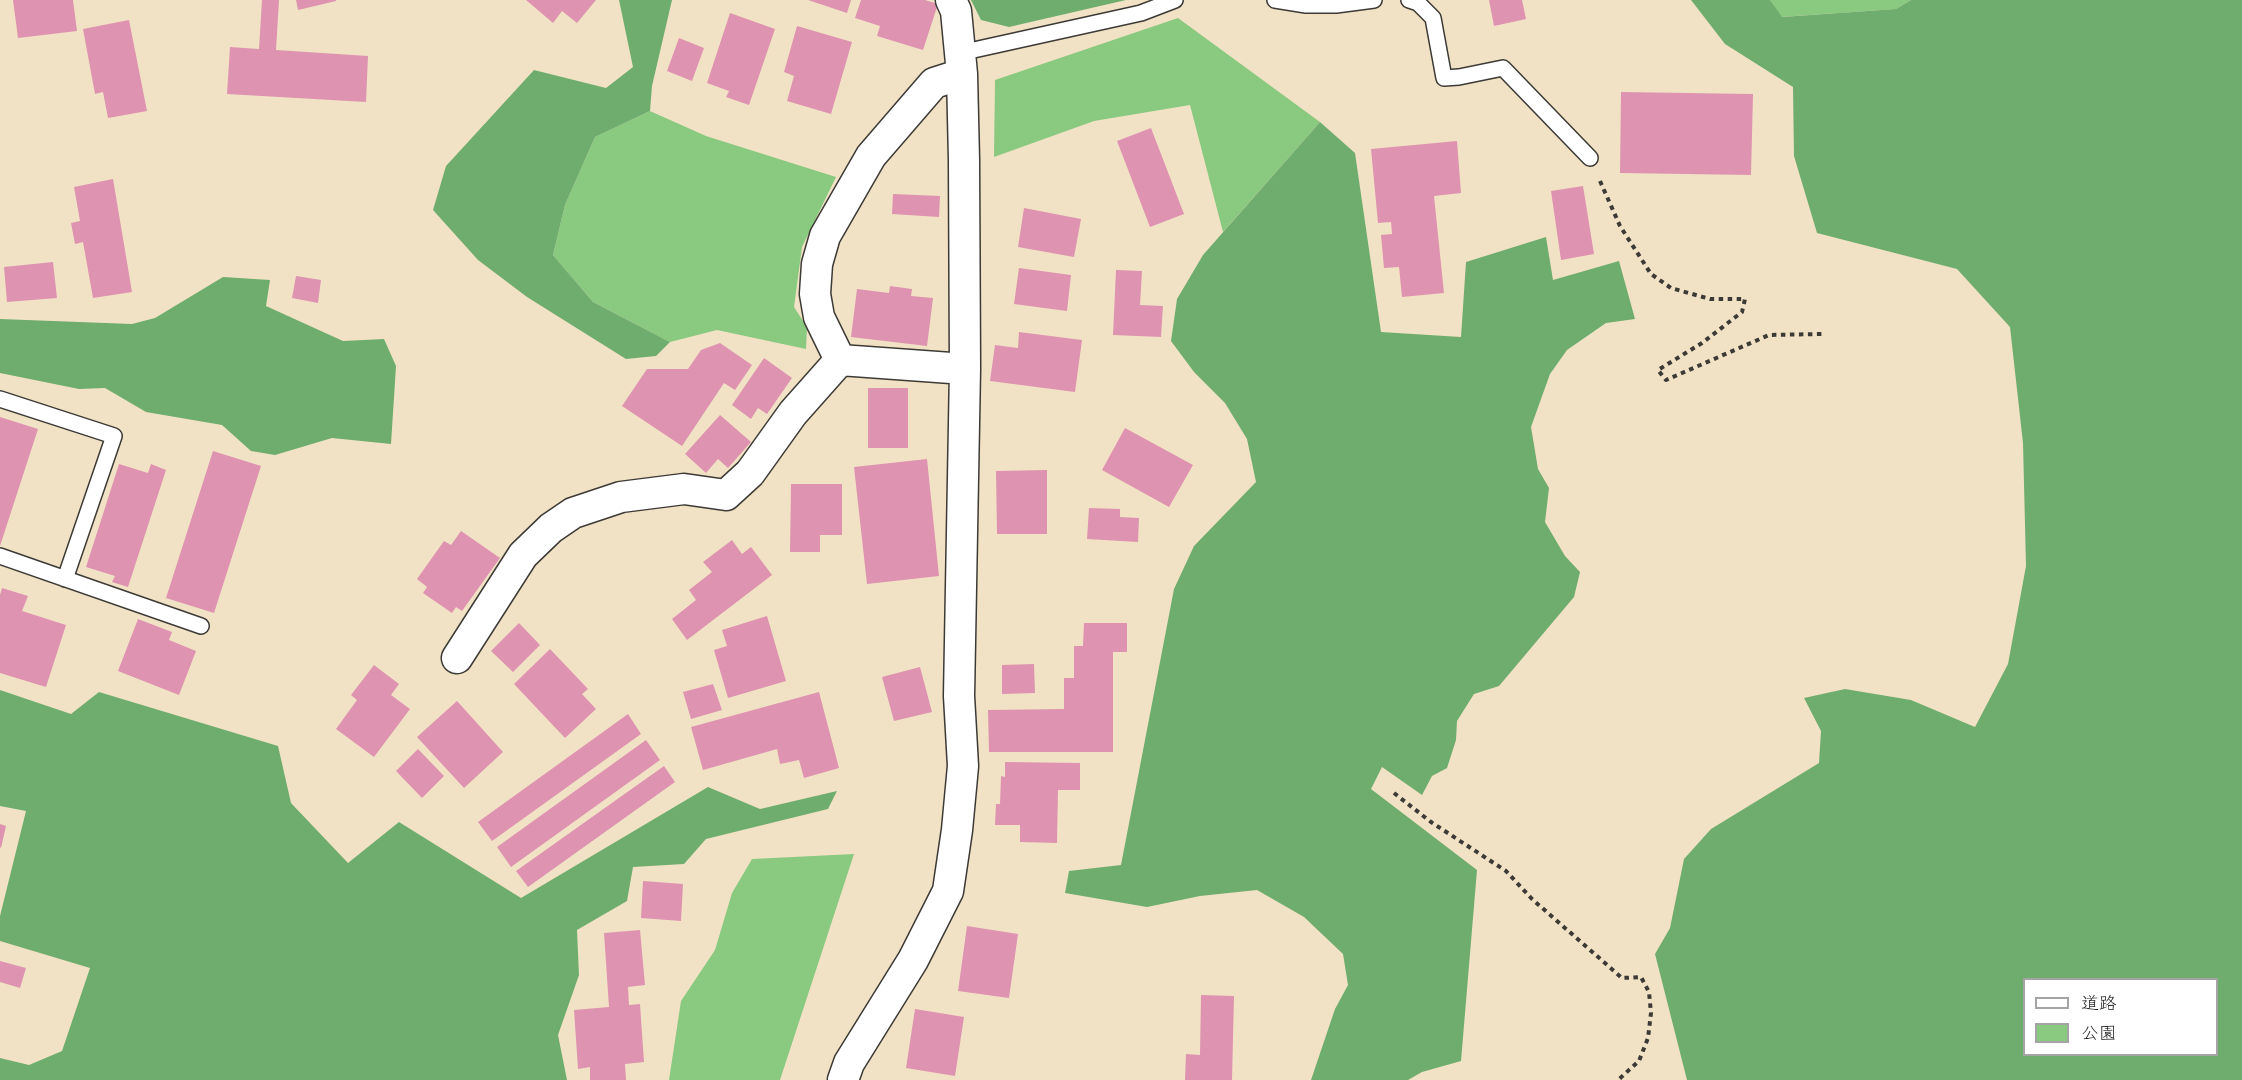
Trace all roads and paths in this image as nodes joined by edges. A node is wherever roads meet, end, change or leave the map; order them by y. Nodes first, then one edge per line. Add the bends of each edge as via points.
1 (951, 0) edge
2 (1175, 0) edge
3 (1275, 0) edge
4 (1374, 0) edge
5 (1409, 0) edge
6 (961, 63) junction
7 (1590, 158) joint
8 (1823, 333) dead end
9 (840, 360) junction
10 (965, 369) junction
11 (0, 399) edge
12 (0, 556) edge
13 (65, 579) junction
14 (201, 626) dead end
15 (457, 658) dead end
16 (1394, 793) dead end
17 (843, 1080) edge
18 (1618, 1080) edge

1 - 6 street via 956,11
2 - 6 lane
3 - 4 lane via 1306,5
5 - 7 lane via 1433,18 1444,78 1503,68
6 - 9 street via 934,83 871,156 825,236 817,264 815,294 819,317
6 - 10 street
7 - 8 path via 1620,226 1651,274 1671,288 1710,299 1745,299 1742,312 1658,370 1666,380 1769,334
9 - 10 street
9 - 15 street via 793,413 750,473 726,495 684,489 621,497 573,513 551,528 523,555
10 - 17 street via 960,685 963,766 948,891 913,960 849,1063
11 - 13 lane via 114,436
12 - 13 lane
13 - 14 lane
16 - 18 path via 1506,871 1622,978 1641,977 1651,1013 1648,1038 1639,1060

